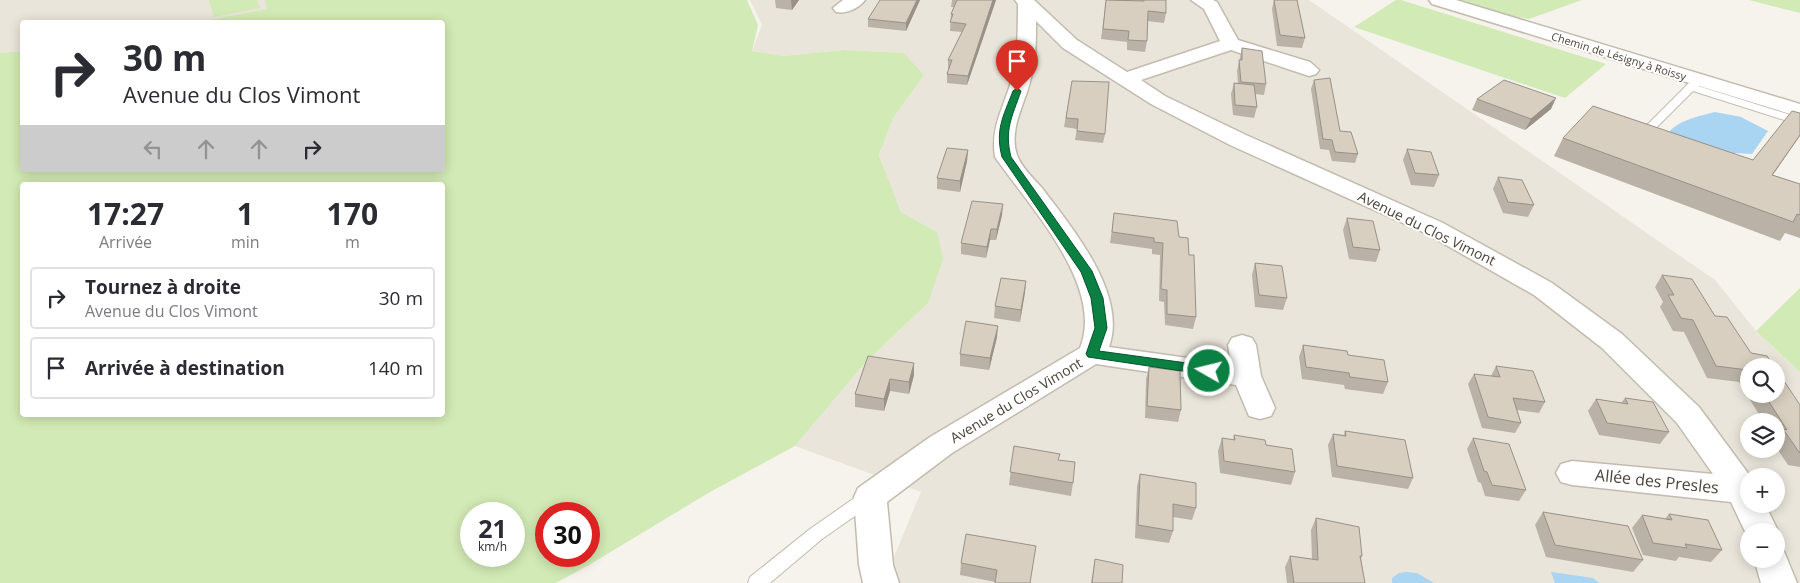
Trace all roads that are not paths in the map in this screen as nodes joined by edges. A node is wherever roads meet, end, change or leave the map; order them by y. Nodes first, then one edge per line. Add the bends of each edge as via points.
1 (1200, 0) edge
2 (1438, 0) edge
3 (1025, 2) edge
4 (1070, 44) junction
5 (1231, 44) junction
6 (1027, 47) junction
7 (1308, 70) dead end
8 (1124, 80) junction
9 (1695, 83) junction
10 (1800, 111) edge
11 (1800, 122) edge
12 (1642, 136) edge
13 (1242, 345) dead end
14 (1092, 354) junction
15 (1248, 376) junction
16 (1260, 408) dead end
17 (1572, 473) dead end
18 (1740, 487) edge
19 (1740, 490) edge
20 (870, 497) junction
21 (1774, 568) edge
22 (757, 583) edge
23 (881, 583) edge
24 (1779, 583) edge

1 - 5 street via 1211,6
2 - 9 street, Chemin de Lésigny à Roissy
3 - 4 street, Avenue du Clos Vimont
3 - 6 street, Avenue du Clos Vimont
4 - 6 street
4 - 8 street, Avenue du Clos Vimont
5 - 7 street
5 - 8 street
6 - 14 street, Avenue du Clos Vimont via 1002,141 1006,157 1086,271 1097,298 1101,328
8 - 18 street, Avenue du Clos Vimont via 1238,140 1434,228 1543,289 1612,341 1688,415
9 - 10 street, Chemin de Lésigny à Roissy
9 - 11 lane
9 - 12 lane
13 - 15 street
14 - 15 street
14 - 20 street, Avenue du Clos Vimont via 941,446
15 - 16 street
17 - 19 street, Allée des Presles
20 - 22 lane via 816,534
20 - 23 street via 876,564
21 - 24 street

